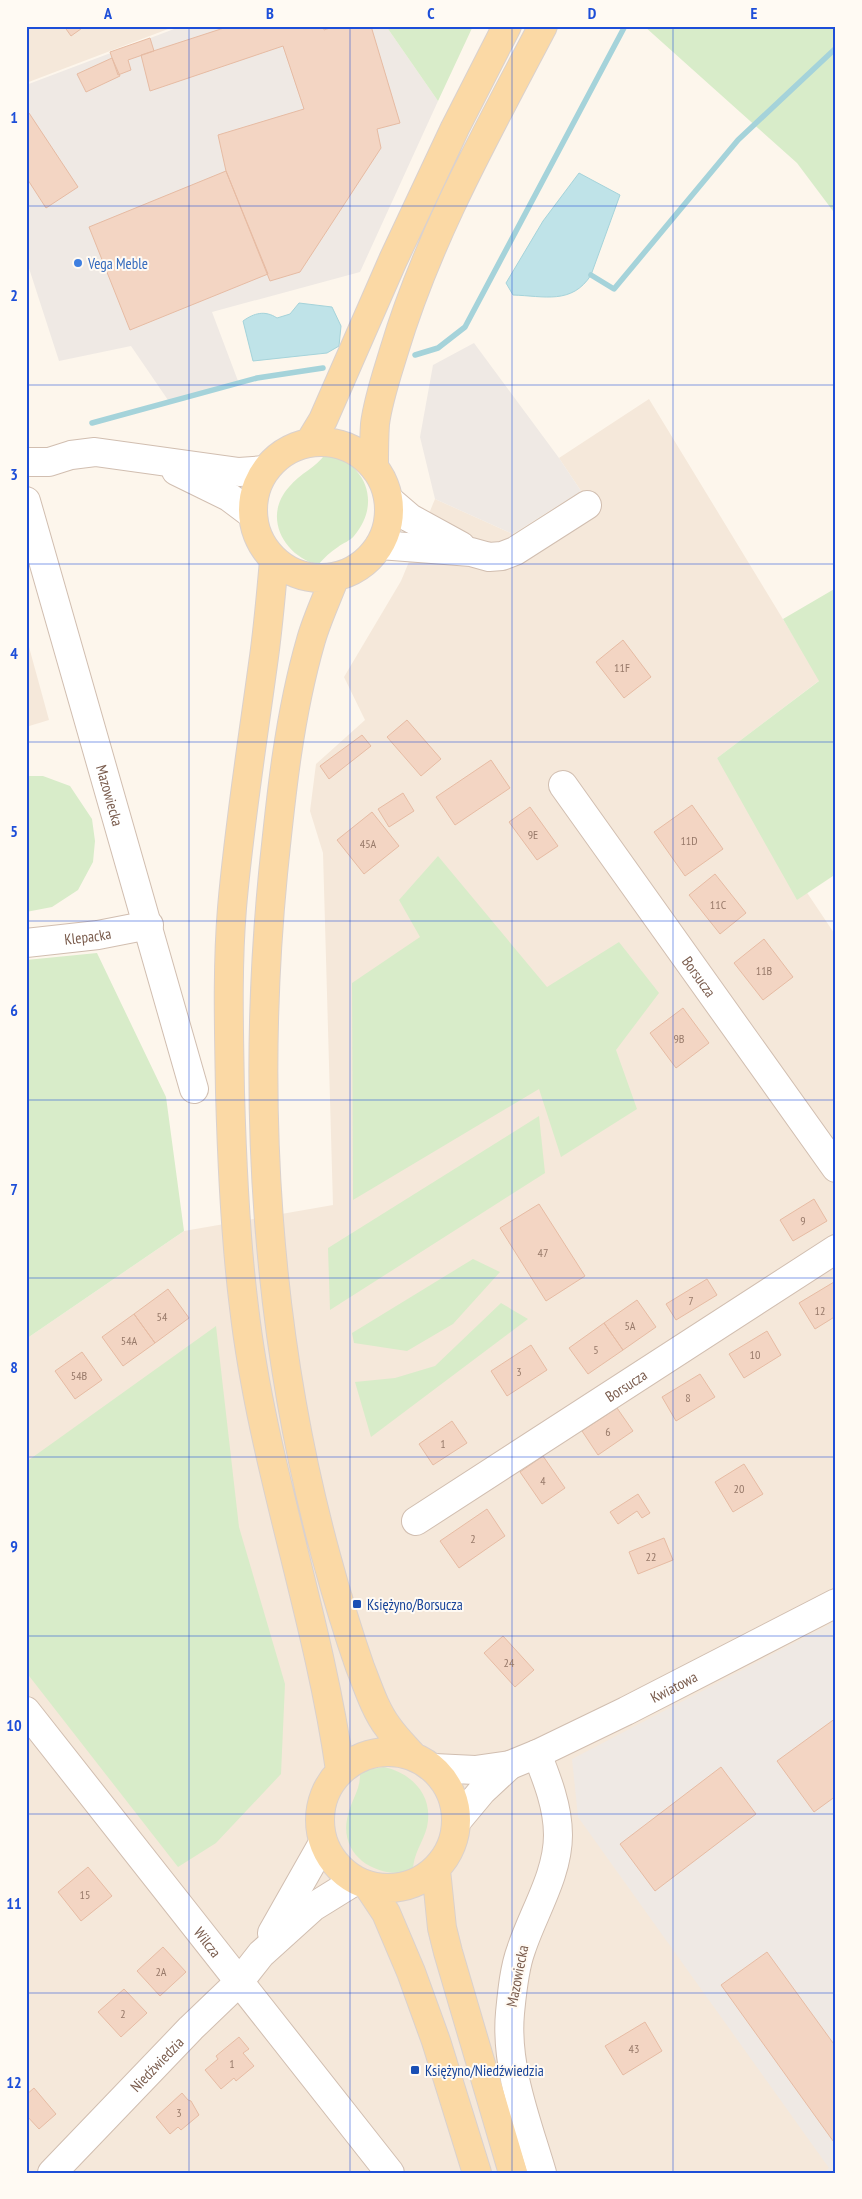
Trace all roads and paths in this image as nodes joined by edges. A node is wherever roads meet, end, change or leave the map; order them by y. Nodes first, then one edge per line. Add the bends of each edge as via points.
1 (507, 26) edge
2 (543, 26) edge
3 (309, 443) junction
4 (26, 462) edge
5 (159, 462) junction
6 (374, 466) junction
7 (265, 470) junction
8 (389, 500) junction
9 (26, 501) edge
10 (587, 505) dead end
11 (252, 515) junction
12 (380, 545) junction
13 (471, 552) junction
14 (274, 560) junction
15 (335, 577) junction
16 (563, 785) dead end
17 (148, 926) junction
18 (26, 943) edge
19 (194, 1089) dead end
20 (836, 1168) edge
21 (836, 1248) edge
22 (416, 1521) dead end
23 (836, 1603) edge
24 (26, 1711) edge
25 (537, 1754) junction
26 (423, 1762) junction
27 (510, 1766) junction
28 (340, 1770) junction
29 (457, 1821) junction
30 (322, 1843) junction
31 (436, 1870) junction
32 (361, 1884) junction
33 (261, 1954) junction
34 (239, 1982) junction
35 (52, 2173) edge
36 (390, 2173) edge
37 (477, 2173) edge
38 (513, 2173) edge
39 (542, 2173) edge

1 - 3 main road via 455,128 323,420
2 - 6 main road via 483,142 406,311 375,423
3 - 6 main road via 351,448
3 - 7 main road via 284,452
4 - 5 street via 49,462 95,452
5 - 7 street via 239,472
5 - 11 street via 229,498
6 - 8 main road via 384,482
7 - 11 main road via 255,492
8 - 12 main road via 388,523
8 - 13 street via 410,518
9 - 17 street, Mazowiecka
10 - 13 street via 515,551 502,556
11 - 14 main road via 263,547
12 - 13 street
12 - 15 main road via 361,566
14 - 15 main road via 302,576
14 - 28 main road via 232,909 228,1015 233,1182 244,1308 257,1392
15 - 26 main road via 314,632 298,692 285,760 268,920 264,1116 276,1295 297,1430 317,1522 345,1625 369,1690 387,1727
16 - 20 street, Borsucza
17 - 18 street, Klepacka
17 - 19 street, Mazowiecka
21 - 22 street, Borsucza
23 - 25 street, Kwiatowa
24 - 34 street, Wilcza
25 - 27 street, Kwiatowa
25 - 39 street, Mazowiecka via 548,1782 558,1834 554,1864 520,1953 510,2016 517,2089
26 - 27 street, Kwiatowa via 475,1770
26 - 28 main road via 393,1751 374,1752
26 - 29 main road via 451,1792
27 - 29 street, Kwiatowa via 482,1791
28 - 30 main road via 325,1792 321,1808
29 - 31 main road via 451,1847
30 - 32 main road via 341,1871
30 - 33 street, Niedźwiedzia
31 - 32 main road via 422,1881 404,1887 386,1889
31 - 38 main road via 448,1952
32 - 33 street, Niedźwiedzia via 313,1906
32 - 37 main road via 386,1913 411,1972
33 - 34 street, Niedźwiedzia
34 - 35 street, Niedźwiedzia
34 - 36 street, Wilcza

